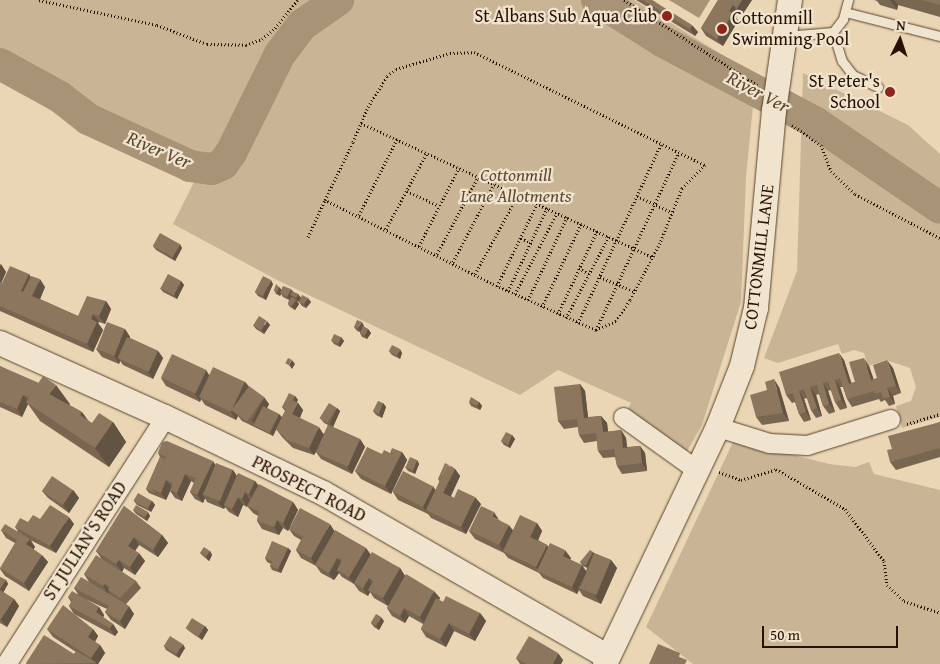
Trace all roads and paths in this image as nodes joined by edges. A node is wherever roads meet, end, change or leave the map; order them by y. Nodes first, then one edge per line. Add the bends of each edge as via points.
1 (39, 0) edge
2 (298, 0) edge
3 (624, 0) edge
4 (790, 0) edge
5 (848, 0) edge
6 (845, 12) junction
7 (832, 32) junction
8 (783, 36) junction
9 (940, 36) edge
10 (878, 87) dead end
11 (775, 103) junction
12 (361, 123) junction
13 (396, 139) junction
14 (661, 144) junction
15 (679, 152) junction
16 (427, 153) junction
17 (459, 168) junction
18 (478, 177) junction
19 (494, 184) junction
20 (407, 191) junction
21 (518, 195) junction
22 (637, 196) junction
23 (325, 200) junction
24 (537, 204) junction
25 (655, 205) junction
26 (439, 206) junction
27 (547, 208) junction
28 (671, 212) junction
29 (556, 213) junction
30 (359, 216) junction
31 (567, 217) junction
32 (581, 224) junction
33 (386, 229) junction
34 (597, 231) junction
35 (609, 236) junction
36 (308, 237) dead end
37 (521, 238) junction
38 (940, 238) edge
39 (617, 240) junction
40 (530, 243) junction
41 (419, 246) junction
42 (634, 248) junction
43 (437, 254) junction
44 (653, 256) junction
45 (454, 262) junction
46 (580, 268) junction
47 (475, 274) junction
48 (589, 274) junction
49 (600, 277) junction
50 (617, 285) junction
51 (497, 286) junction
52 (508, 291) junction
53 (635, 292) junction
54 (515, 294) junction
55 (528, 300) junction
56 (542, 307) junction
57 (558, 314) junction
58 (566, 318) junction
59 (578, 323) junction
60 (596, 330) junction
61 (0, 344) edge
62 (940, 414) edge
63 (165, 417) junction
64 (623, 417) dead end
65 (890, 419) joint
66 (718, 427) junction
67 (698, 467) junction
68 (940, 613) edge
69 (606, 660) edge
70 (6, 664) edge

1 - 2 path via 157,25 207,44 246,45 262,39 275,28
3 - 11 path via 743,77
4 - 8 street, COTTONMILL LANE
5 - 6 lane
6 - 7 lane via 839,26
6 - 9 lane
7 - 8 lane
7 - 10 lane via 842,61 853,75
8 - 11 street, COTTONMILL LANE
11 - 38 path via 821,145 832,171 855,194
11 - 66 street, COTTONMILL LANE via 756,308 742,366
12 - 13 path
12 - 14 path via 382,84 396,69 465,51 474,52
12 - 23 path
13 - 16 path
13 - 30 path
14 - 15 path
14 - 22 path
15 - 25 path
15 - 28 path via 704,164 682,188
16 - 17 path
16 - 20 path
17 - 18 path
17 - 26 path
18 - 19 path
18 - 43 path
19 - 21 path
19 - 45 path
20 - 26 path
20 - 33 path
21 - 24 path
21 - 47 path
22 - 25 path
22 - 39 path
23 - 30 path
23 - 36 path
24 - 27 path
24 - 37 path
25 - 28 path
25 - 42 path
26 - 41 path
27 - 29 path
27 - 40 path
28 - 44 path
29 - 31 path
29 - 54 path
30 - 33 path
31 - 32 path
31 - 55 path
32 - 34 path
32 - 56 path
33 - 41 path
34 - 35 path
34 - 46 path
35 - 39 path
35 - 48 path
37 - 40 path
37 - 51 path
39 - 42 path
39 - 49 path
40 - 52 path
41 - 43 path
42 - 44 path
42 - 50 path
43 - 45 path
44 - 53 path
45 - 47 path
46 - 48 path
46 - 57 path
47 - 51 path
48 - 58 path
49 - 50 path
49 - 59 path
50 - 53 path
50 - 60 path
51 - 52 path
52 - 54 path
53 - 60 path via 616,320
54 - 55 path
55 - 56 path
56 - 57 path
57 - 58 path
58 - 59 path
59 - 60 path
61 - 63 street, PROSPECT ROAD
62 - 65 path via 897,428
63 - 69 street, PROSPECT ROAD via 322,493
63 - 70 street, ST JULIAN'S ROAD
64 - 67 street
65 - 66 street via 808,445 769,443
66 - 67 street, COTTONMILL LANE
67 - 68 path via 740,480 776,470 845,509 884,561 887,585 904,601
67 - 69 street, COTTONMILL LANE

